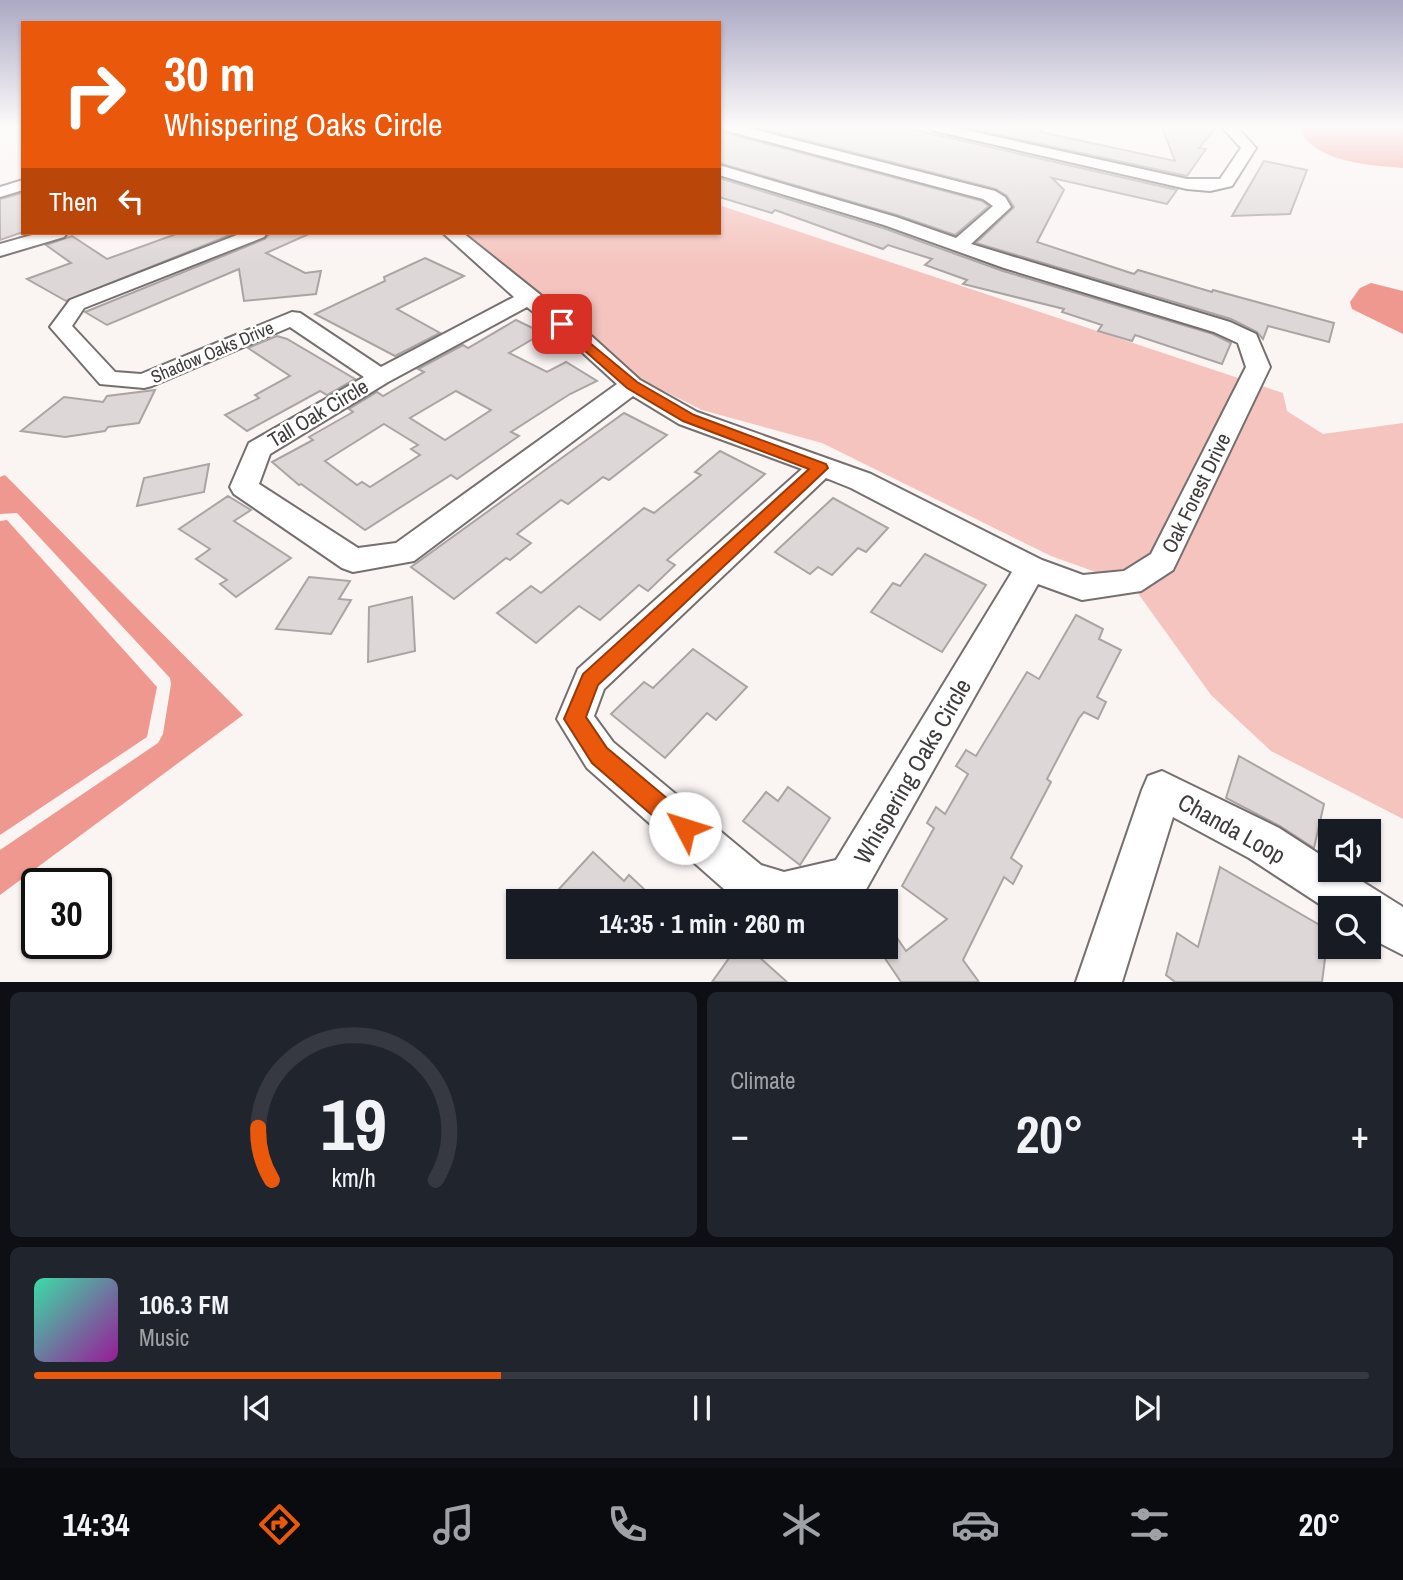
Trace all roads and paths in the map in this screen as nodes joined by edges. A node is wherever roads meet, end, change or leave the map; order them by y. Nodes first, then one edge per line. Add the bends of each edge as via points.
1 (728, 173) edge
2 (904, 173) edge
3 (1143, 173) edge
4 (1233, 173) edge
5 (21, 186) edge
6 (0, 192) edge
7 (51, 235) edge
8 (253, 235) edge
9 (454, 235) edge
10 (960, 244) junction
11 (0, 250) edge
12 (528, 298) junction
13 (380, 377) junction
14 (632, 385) junction
15 (820, 468) junction
16 (1031, 568) junction
17 (1345, 896) edge
18 (1381, 919) edge
19 (1403, 933) edge
20 (1099, 982) edge

1 - 10 street, Oak Forest Drive
2 - 10 street via 999,201 1002,207
3 - 4 street via 1210,186 1226,183
5 - 6 street
7 - 11 street
8 - 13 street, Shadow Oaks Drive via 77,304 61,327 108,379 144,381 292,318
9 - 12 street, Oak Forest Drive
10 - 16 street, Oak Forest Drive via 1011,264 1222,327 1248,339 1258,368 1162,562 1130,582 1082,588
12 - 13 street, Tall Oak Circle
12 - 14 street, Oak Forest Drive
13 - 14 street, Tall Oak Circle via 258,449 244,487 353,560 403,553
14 - 15 street, Oak Forest Drive via 688,418
15 - 16 street, Oak Forest Drive via 861,481
15 - 16 street, Whispering Oaks Circle via 590,680 575,719 600,755 748,882 784,894 849,878
17 - 20 street, Chanda Loop via 1264,843 1162,790
18 - 19 street, Chanda Loop

